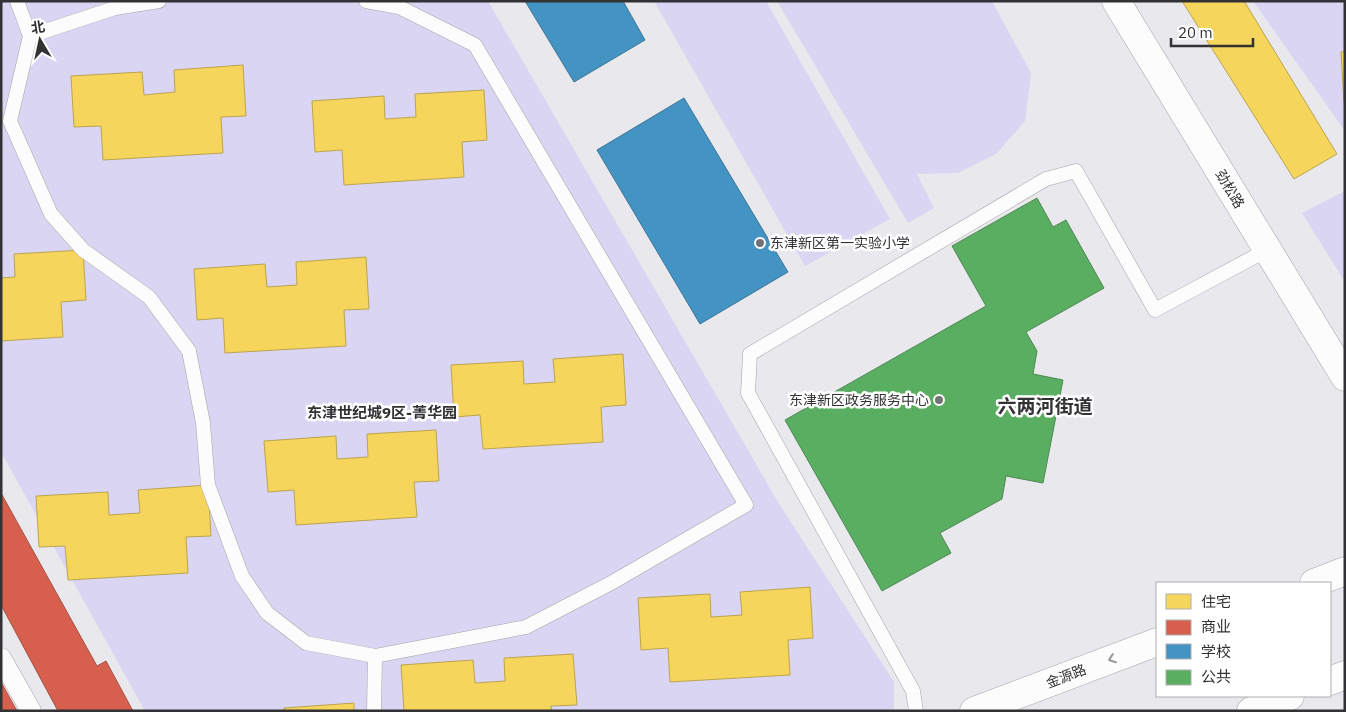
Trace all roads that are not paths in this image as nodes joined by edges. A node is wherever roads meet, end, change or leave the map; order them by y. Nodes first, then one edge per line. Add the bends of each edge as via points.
1 (16, 1) edge
2 (159, 1) edge
3 (366, 1) edge
4 (1116, 1) edge
5 (30, 36) junction
6 (1268, 250) junction
7 (1345, 377) edge
8 (1345, 571) edge
9 (1317, 582) edge
10 (1156, 642) edge
11 (375, 656) junction
12 (1, 658) edge
13 (1345, 675) edge
14 (1331, 681) edge
15 (1287, 697) edge
16 (31, 711) edge
17 (374, 711) edge
18 (916, 711) edge
19 (974, 711) edge
20 (1251, 711) edge

1 - 5 lane
2 - 5 lane via 116,8
3 - 11 lane via 398,7 475,45 746,506 526,627
4 - 6 street, 劲松路
5 - 11 lane via 10,121 51,214 83,250 149,297 189,350 203,423 208,485 242,576 267,613 306,643
6 - 7 street, 劲松路
6 - 18 lane via 1155,310 1076,171 1046,179 750,354 748,394 913,691
8 - 9 street
10 -> 19 street, 金源路
11 - 17 lane
12 - 16 street
13 - 14 street
15 - 20 street

